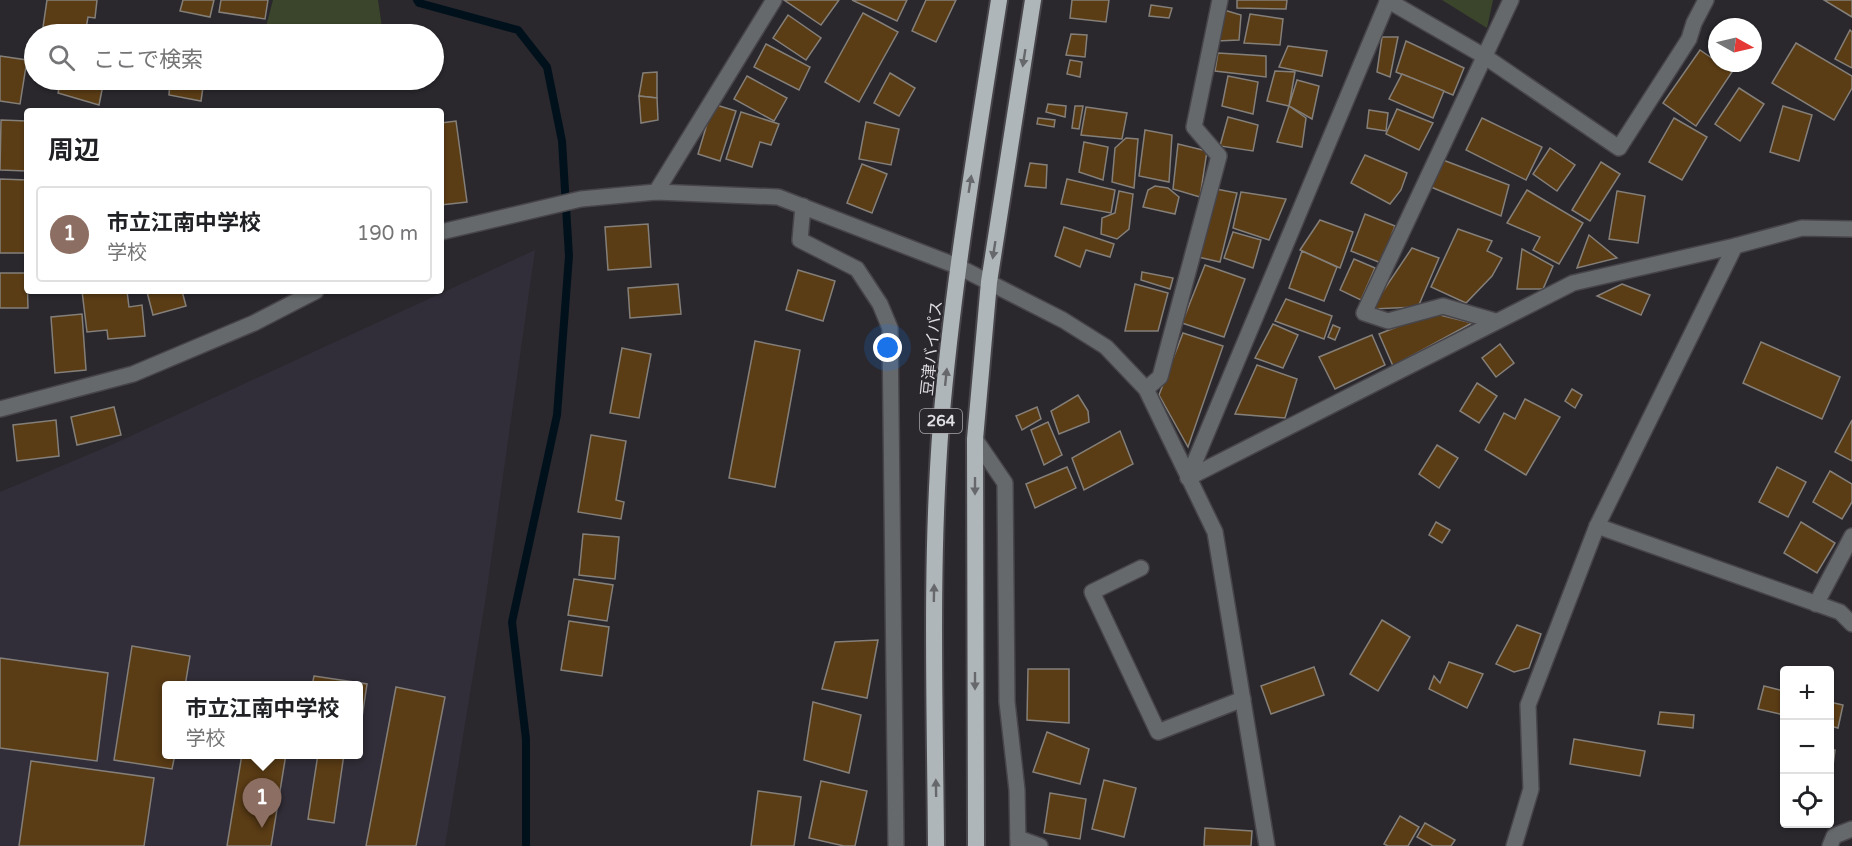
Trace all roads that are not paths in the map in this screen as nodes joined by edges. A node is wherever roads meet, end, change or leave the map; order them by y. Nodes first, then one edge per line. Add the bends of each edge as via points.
1 (774, 0) edge
2 (999, 0) edge
3 (1033, 0) edge
4 (1220, 0) edge
5 (1387, 0) edge
6 (1511, 0) edge
7 (1706, 0) edge
8 (1484, 56) junction
9 (656, 192) junction
10 (803, 207) junction
11 (1852, 229) edge
12 (444, 230) edge
13 (1736, 246) junction
14 (957, 266) junction
15 (988, 282) junction
16 (310, 294) edge
17 (1496, 321) junction
18 (1146, 389) junction
19 (0, 409) edge
20 (975, 439) junction
21 (1188, 478) junction
22 (1597, 526) junction
23 (1852, 536) edge
24 (1141, 568) dead end
25 (1816, 604) junction
26 (1852, 624) edge
27 (1243, 699) junction
28 (1852, 829) edge
29 (1018, 842) edge
30 (896, 846) edge
31 (936, 846) edge
32 (976, 846) edge
33 (1040, 846) edge
34 (1267, 846) edge
35 (1514, 846) edge
36 (1830, 846) edge

1 - 9 street
14 -> 2 highway, 豆津バイパス / 264
3 -> 15 highway, 264
4 - 18 street via 1194,127 1219,156 1160,378
5 - 8 street
5 - 21 street
6 - 8 street
7 - 8 street via 1689,39 1618,148
8 - 17 street via 1364,313 1388,321 1443,306
9 - 10 street via 778,197
9 - 12 street via 581,199
10 - 14 street
10 - 30 street via 800,240 857,269 890,328
11 - 13 street via 1802,228
13 - 17 street via 1573,283
13 - 22 street
14 - 15 street
31 -> 14 highway, 豆津バイパス / 264 via 933,592 941,425
15 - 18 street via 1106,347
15 - 20 highway, 264
16 - 19 street via 254,323 133,374
17 - 21 street
18 - 21 street
20 - 29 street via 1005,483 1007,702 1017,790
20 -> 32 highway, 264
21 - 27 street via 1215,532
22 - 25 street
22 - 35 street via 1528,705 1531,789
23 - 25 street
24 - 27 street via 1092,592 1158,732
25 - 26 street via 1840,612
27 - 34 street
28 - 36 street via 1834,836
29 - 33 street

